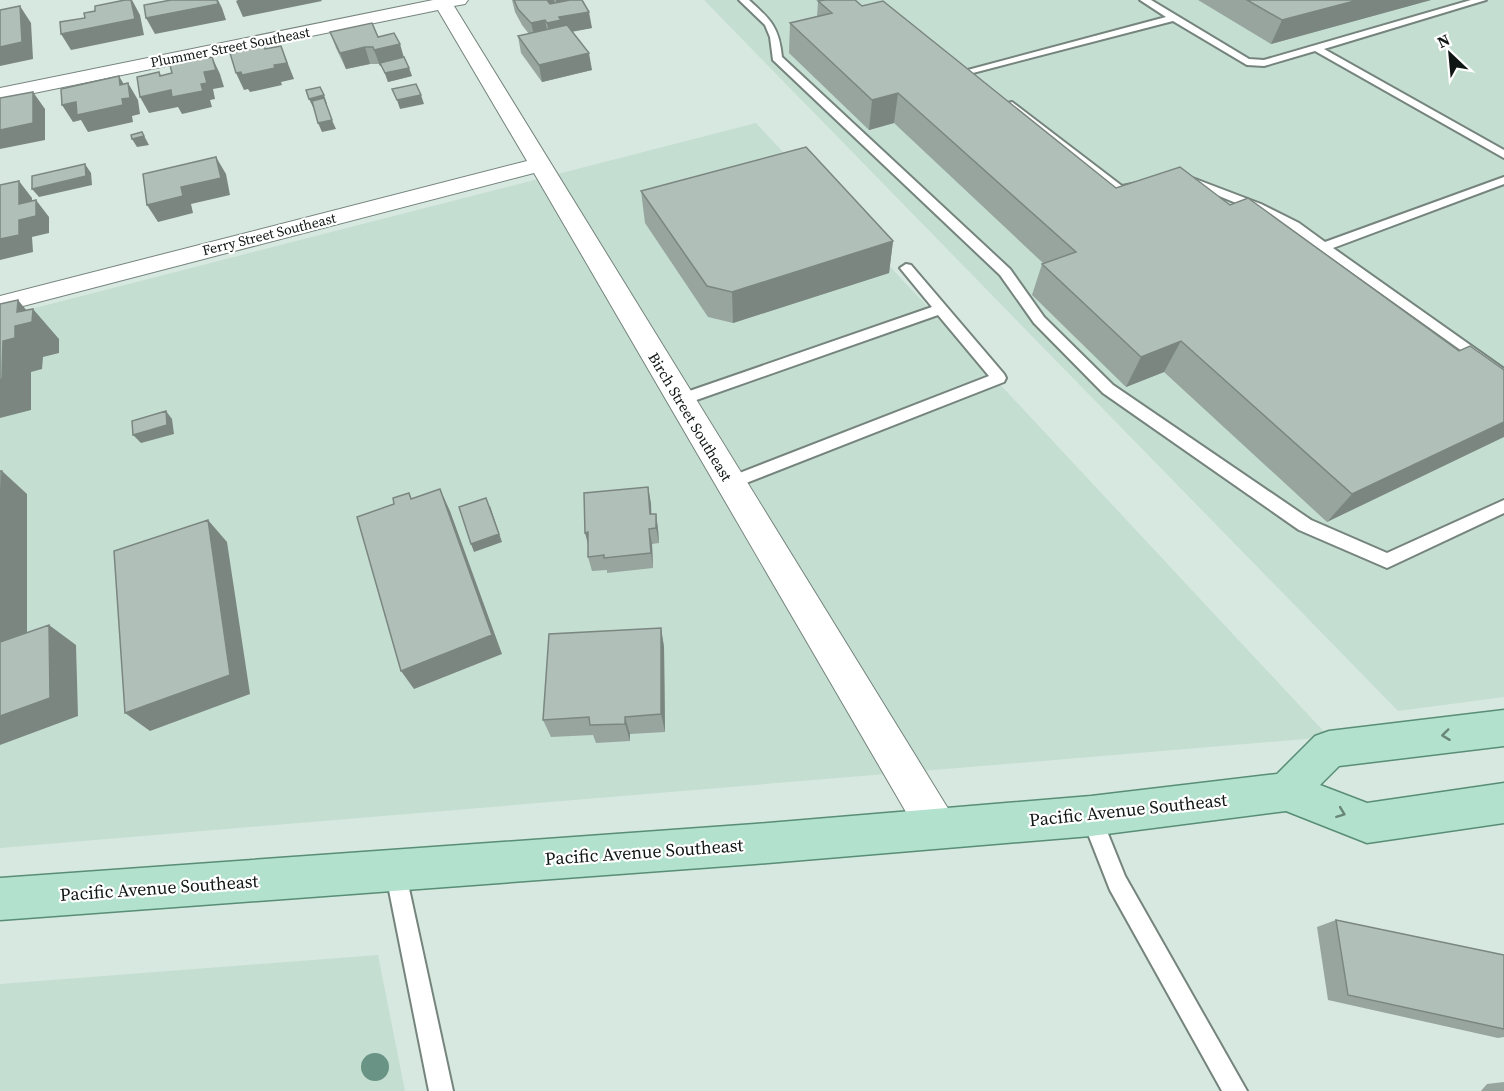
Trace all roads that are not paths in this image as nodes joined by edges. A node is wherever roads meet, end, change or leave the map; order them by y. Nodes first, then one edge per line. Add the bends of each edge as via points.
1 (744, 0) edge
2 (1145, 0) edge
3 (1481, 0) edge
4 (452, 2) edge
5 (1174, 18) junction
6 (1316, 48) junction
7 (969, 72) edge
8 (0, 94) edge
9 (1005, 99) edge
10 (1504, 155) edge
11 (538, 165) junction
12 (1173, 179) edge
13 (1504, 180) edge
14 (1152, 183) edge
15 (1323, 246) junction
16 (906, 268) dead end
17 (0, 303) edge
18 (941, 309) junction
19 (1504, 376) edge
20 (680, 400) junction
21 (730, 483) junction
22 (1504, 506) edge
23 (1504, 728) edge
24 (1286, 792) junction
25 (1504, 804) edge
26 (1091, 816) junction
27 (938, 829) junction
28 (395, 870) junction
29 (0, 899) edge
30 (441, 1091) edge
31 (1236, 1091) edge

1 - 22 lane via 782,33 777,58 1005,272 1039,320 1108,389 1305,525 1387,561
2 - 5 lane
3 - 6 lane
4 - 8 street, Plummer Street Southeast
4 - 11 street, Birch Street Southeast
5 - 6 lane via 1247,62 1263,63
5 - 7 lane
6 - 10 lane
9 - 14 lane via 1120,190
11 - 17 street, Ferry Street Southeast
11 - 20 street, Birch Street Southeast
12 - 15 lane via 1183,177 1257,207
13 - 15 lane
15 - 19 lane
16 - 18 lane
18 - 20 lane
18 - 21 lane via 999,378
20 - 21 street, Birch Street Southeast
21 - 27 street, Birch Street Southeast
23 -> 24 main road via 1329,749
24 -> 25 main road, Pacific Avenue Southeast via 1368,823
24 - 26 main road, Pacific Avenue Southeast
26 - 27 main road, Pacific Avenue Southeast
26 - 31 lane via 1117,883
27 - 28 main road, Pacific Avenue Southeast
28 - 29 main road, Pacific Avenue Southeast
28 - 30 lane

